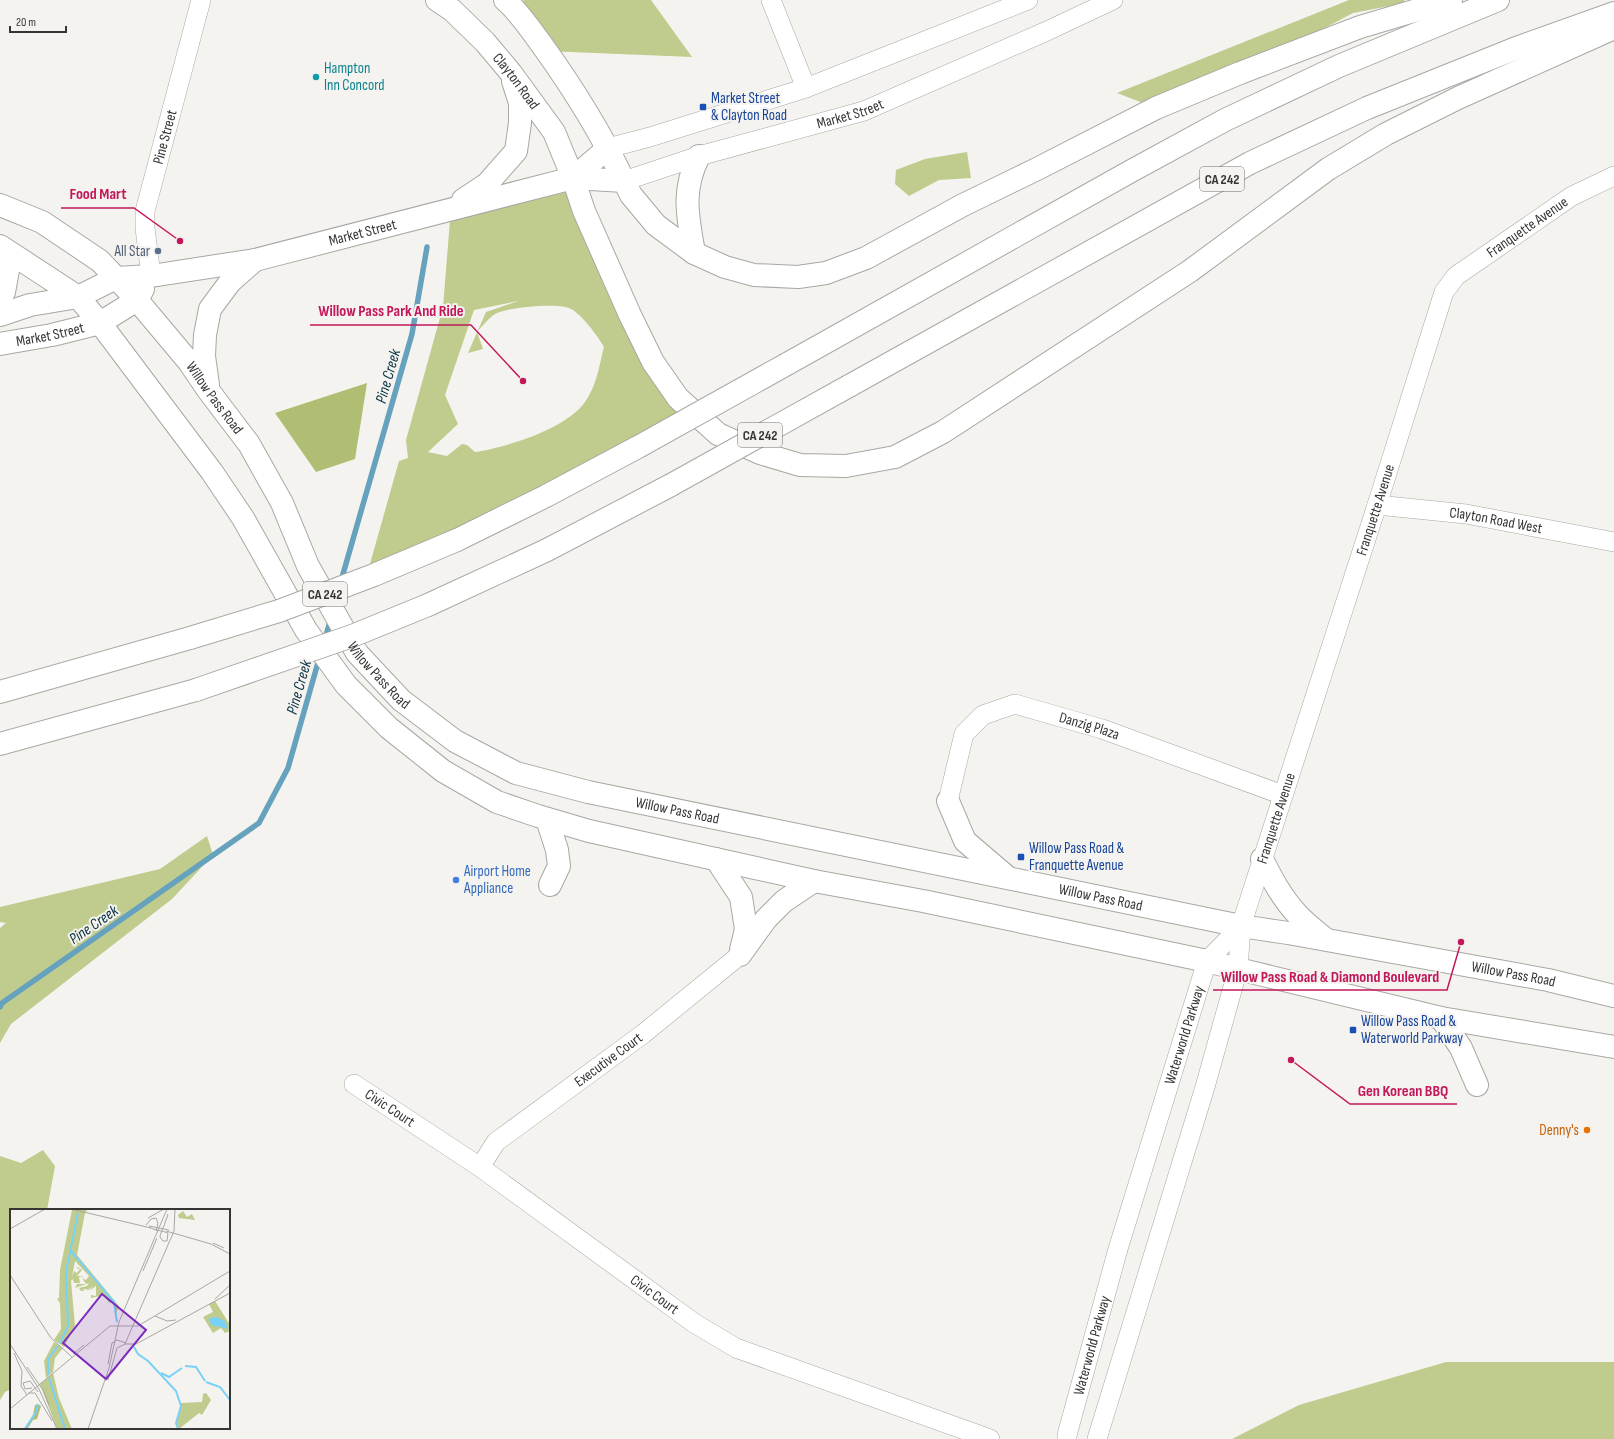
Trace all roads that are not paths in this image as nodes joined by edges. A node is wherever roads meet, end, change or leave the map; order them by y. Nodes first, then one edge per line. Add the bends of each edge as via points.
1 (437, 0) edge
2 (505, 0) edge
3 (771, 0) edge
4 (1028, 0) edge
5 (1113, 0) edge
6 (1450, 0) edge
7 (1498, 0) edge
8 (201, 1) edge
9 (1614, 13) edge
10 (1614, 28) edge
11 (511, 73) junction
12 (806, 88) junction
13 (608, 148) junction
14 (700, 156) junction
15 (1614, 176) edge
16 (573, 178) junction
17 (624, 181) junction
18 (0, 205) edge
19 (451, 208) junction
20 (0, 246) edge
21 (694, 253) junction
22 (0, 258) edge
23 (255, 260) junction
24 (151, 276) junction
25 (116, 278) junction
26 (78, 297) junction
27 (0, 300) edge
28 (137, 300) junction
29 (0, 315) edge
30 (100, 323) junction
31 (0, 344) edge
32 (208, 390) junction
33 (1377, 505) junction
34 (1614, 542) edge
35 (0, 692) edge
36 (0, 744) edge
37 (1283, 796) junction
38 (948, 801) joint
39 (547, 819) junction
40 (716, 859) junction
41 (1262, 859) junction
42 (1007, 877) junction
43 (814, 881) junction
44 (550, 885) dead end
45 (1241, 926) junction
46 (1326, 940) junction
47 (740, 955) junction
48 (1207, 961) junction
49 (1238, 970) junction
50 (1614, 996) edge
51 (1441, 1018) junction
52 (1610, 1048) edge
53 (354, 1084) dead end
54 (1477, 1085) dead end
55 (480, 1167) junction
56 (990, 1439) edge
57 (1067, 1439) edge
58 (1097, 1439) edge

1 - 11 main road, Clayton Road via 452,10 485,42
2 - 13 main road via 516,10 559,68
3 - 12 street
4 - 12 street, Market Street
5 - 14 street, Market Street via 1047,32 864,111
6 - 21 main road via 1360,27 1156,108 963,205 866,258 826,273 798,277 754,274 725,267
7 - 35 main road, CA 242, bridge via 1339,66 1225,120 638,447 457,540 279,611
8 - 24 street, Pine Street via 145,211
9 - 36 main road, CA 242, bridge via 1519,47 1374,105 1250,163 671,485 547,550 428,605 352,636 196,690
10 - 16 main road, Clayton Road via 1458,98 1386,134 1328,169 1190,272 943,432 895,457 846,466 800,465 760,453 718,434 678,398 653,362 630,315 584,211
11 - 16 main road, Clayton Road via 554,132
11 - 19 main road via 520,103 516,151 487,184
12 - 13 street, Market Street
13 - 16 main road, Market Street
13 - 17 main road
14 - 17 street, Market Street
14 - 21 main road via 687,193 687,214
15 - 33 street, Franquette Avenue via 1572,196 1448,284
16 - 17 main road, Market Street
16 - 19 main road, Market Street
17 - 21 main road via 631,195 656,225
18 - 25 main road, Willow Pass Road via 42,222 100,261
19 - 23 main road, Market Street
20 - 26 main road, Willow Pass Road
22 - 27 main road via 8,270
23 - 24 main road, Market Street
23 - 32 main road via 230,282 210,309 204,356
24 - 25 main road, Market Street
24 - 28 main road, Market Street
25 - 26 main road, Market Street
25 - 28 main road, Willow Pass Road
26 - 29 main road, Market Street via 30,304
26 - 30 main road, Willow Pass Road
28 - 30 main road, Market Street
28 - 32 main road, Willow Pass Road via 190,362
30 - 31 main road, Market Street
30 - 39 main road, Willow Pass Road via 212,472 243,518 306,630 346,685 389,728 443,770 497,802
32 - 42 main road, Willow Pass Road via 249,444 282,503 308,566 357,653 401,700 455,741 516,773 595,794
33 - 34 street, Clayton Road West via 1466,514
33 - 37 street, Franquette Avenue
37 - 38 street, Danzig Plaza via 1102,729 1016,704 984,715 964,734
37 - 41 street, Franquette Avenue
38 - 42 main road via 965,841
39 - 40 main road, Willow Pass Road via 589,831
39 - 44 main road via 557,850 559,866
40 - 43 main road, Willow Pass Road
40 - 47 main road via 741,897 746,929
41 - 45 street, Franquette Avenue
41 - 46 main road via 1274,883 1297,915
42 - 45 main road, Willow Pass Road
43 - 47 main road via 784,901 766,919
43 - 48 main road, Willow Pass Road via 923,901
45 - 46 main road, Willow Pass Road
45 - 48 street, Waterworld Parkway
45 - 49 street, Waterworld Parkway
46 - 50 main road, Willow Pass Road via 1548,980
47 - 55 street, Executive Court via 643,1034 496,1142
48 - 49 main road, Willow Pass Road
48 - 57 street, Waterworld Parkway via 1118,1249
49 - 51 main road, Willow Pass Road
49 - 58 street, Waterworld Parkway via 1180,1171
51 - 52 main road, Willow Pass Road
51 - 54 main road via 1461,1048
53 - 55 street, Civic Court
55 - 56 street, Civic Court via 694,1323 736,1348

